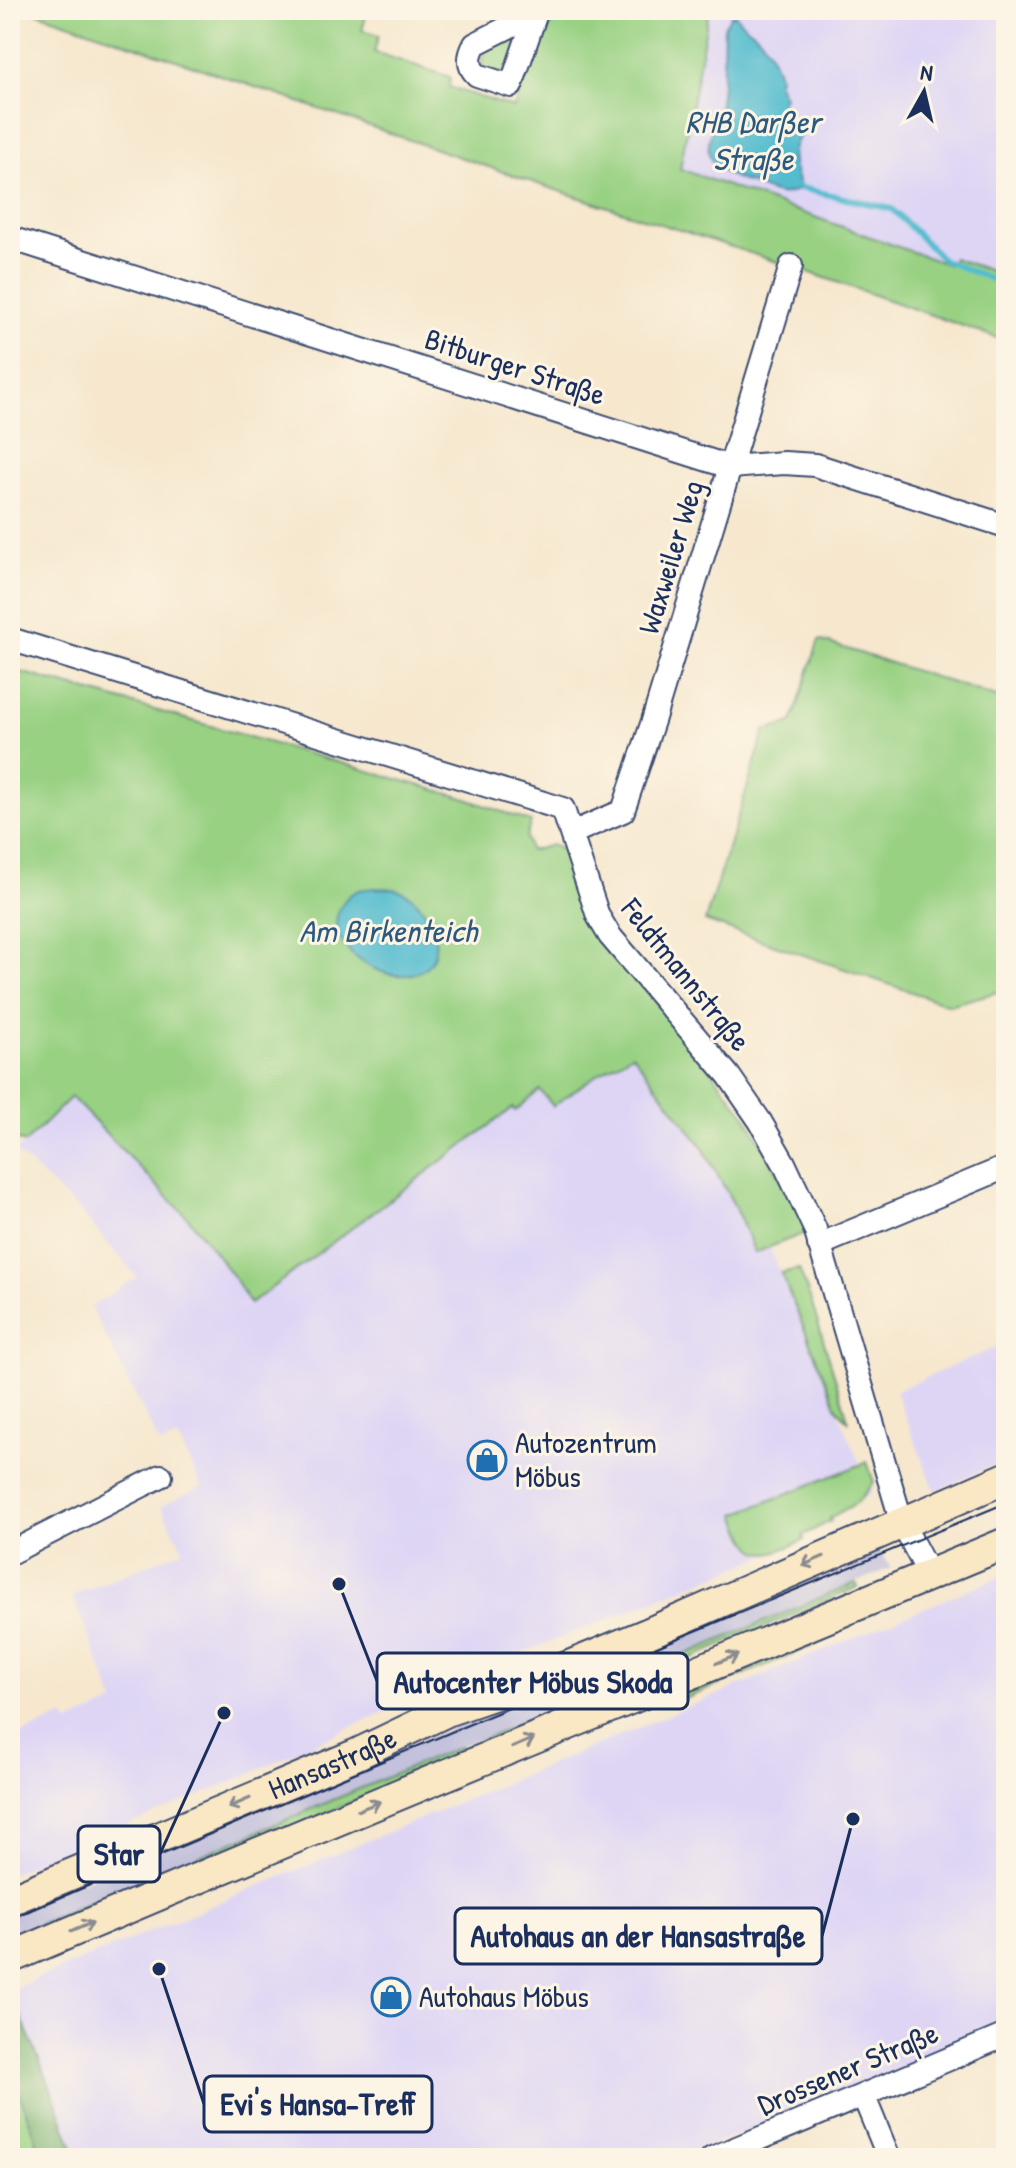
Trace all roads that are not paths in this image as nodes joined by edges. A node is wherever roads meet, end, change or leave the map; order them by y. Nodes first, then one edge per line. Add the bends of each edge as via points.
1 (10, 238) edge
2 (791, 266) dead end
3 (730, 467) junction
4 (1006, 526) edge
5 (10, 639) edge
6 (572, 833) junction
7 (1006, 1167) edge
8 (819, 1245) junction
9 (161, 1476) dead end
10 (1006, 1478) edge
11 (902, 1523) junction
12 (1006, 1543) edge
13 (10, 1553) edge
14 (930, 1576) junction
15 (10, 1900) edge
16 (10, 1958) edge
17 (1006, 2035) edge
18 (864, 2097) junction
19 (712, 2158) edge
20 (889, 2158) edge

1 - 3 street, Bitburger Straße
2 - 3 street, Waxweiler Weg
3 - 4 street, Bitburger Straße via 815,465
3 - 6 street, Waxweiler Weg via 623,811
5 - 6 street, Feldtmannstraße via 563,809
6 - 8 street, Feldtmannstraße via 598,916 760,1121
7 - 8 street
8 - 11 street, Feldtmannstraße
9 - 13 street
10 - 11 main road, Hansastraße
11 - 14 street, Feldtmannstraße
11 -> 15 main road, Hansastraße via 533,1681 449,1710
12 - 14 main road, Hansastraße
16 -> 14 main road, Hansastraße
17 - 18 street, Drossener Straße
18 - 19 street, Drossener Straße
18 - 20 street

